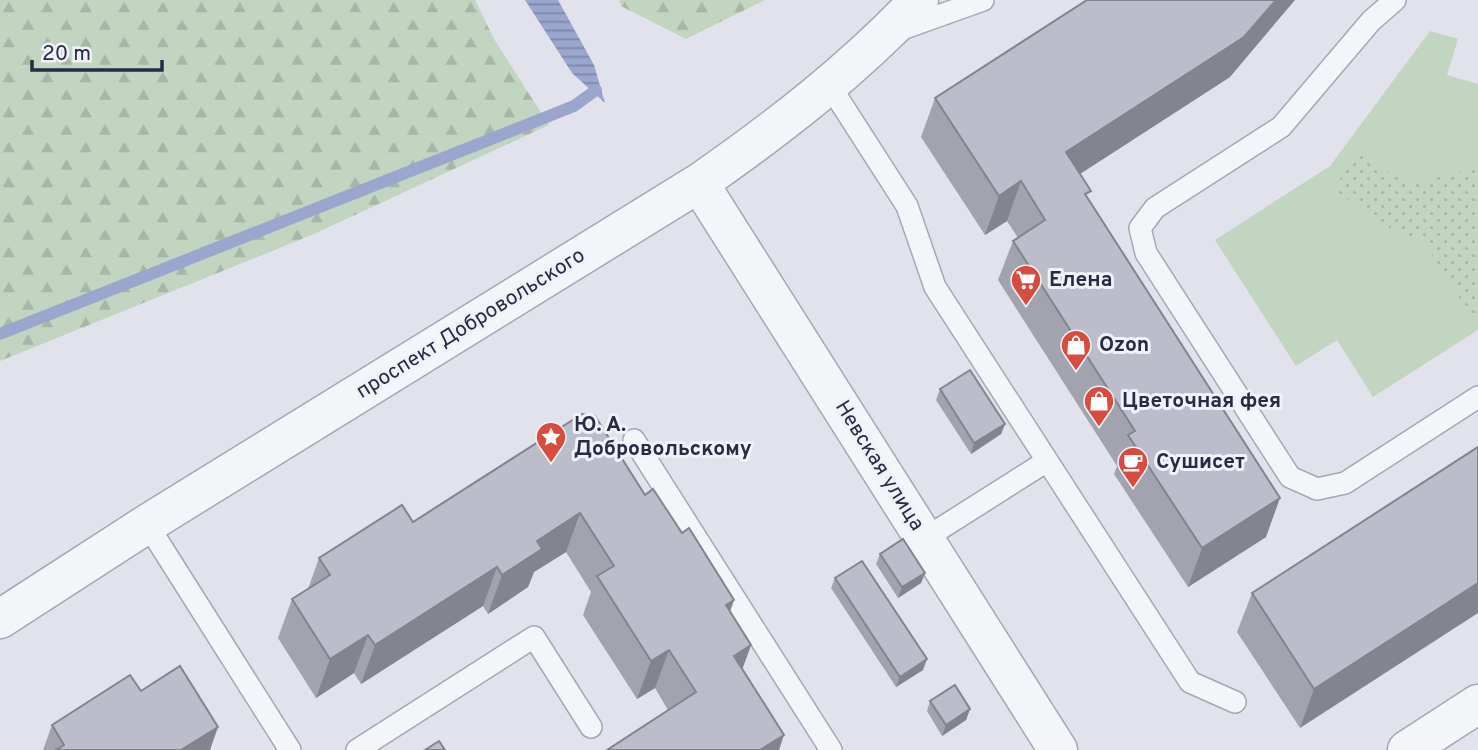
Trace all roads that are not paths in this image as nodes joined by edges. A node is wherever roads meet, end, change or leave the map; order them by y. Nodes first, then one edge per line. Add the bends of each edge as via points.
1 (919, 0) edge
2 (983, 0) edge
3 (1395, 0) edge
4 (887, 34) junction
5 (830, 86) junction
6 (699, 183) junction
7 (1478, 397) edge
8 (634, 440) dead end
9 (1047, 461) junction
10 (147, 524) junction
11 (925, 539) junction
12 (0, 619) edge
13 (1235, 702) dead end
14 (1478, 704) edge
15 (591, 727) dead end
16 (290, 750) edge
17 (357, 750) edge
18 (831, 750) edge
19 (1058, 750) edge
20 (1407, 750) edge

1 - 4 street, проспект Добровольского
2 - 4 lane
3 - 7 lane via 1371,21 1281,127 1155,208 1140,229 1146,253 1290,477 1317,489 1345,483
4 - 5 street, проспект Добровольского
5 - 6 street, проспект Добровольского
5 - 9 lane via 907,206 935,287
6 - 10 street, проспект Добровольского
6 - 11 street, Невская улица
8 - 18 lane
9 - 11 lane
9 - 13 lane via 1190,682
10 - 12 street, проспект Добровольского
10 - 16 lane
11 - 19 street, Невская улица
14 - 20 street
15 - 17 lane via 534,638

